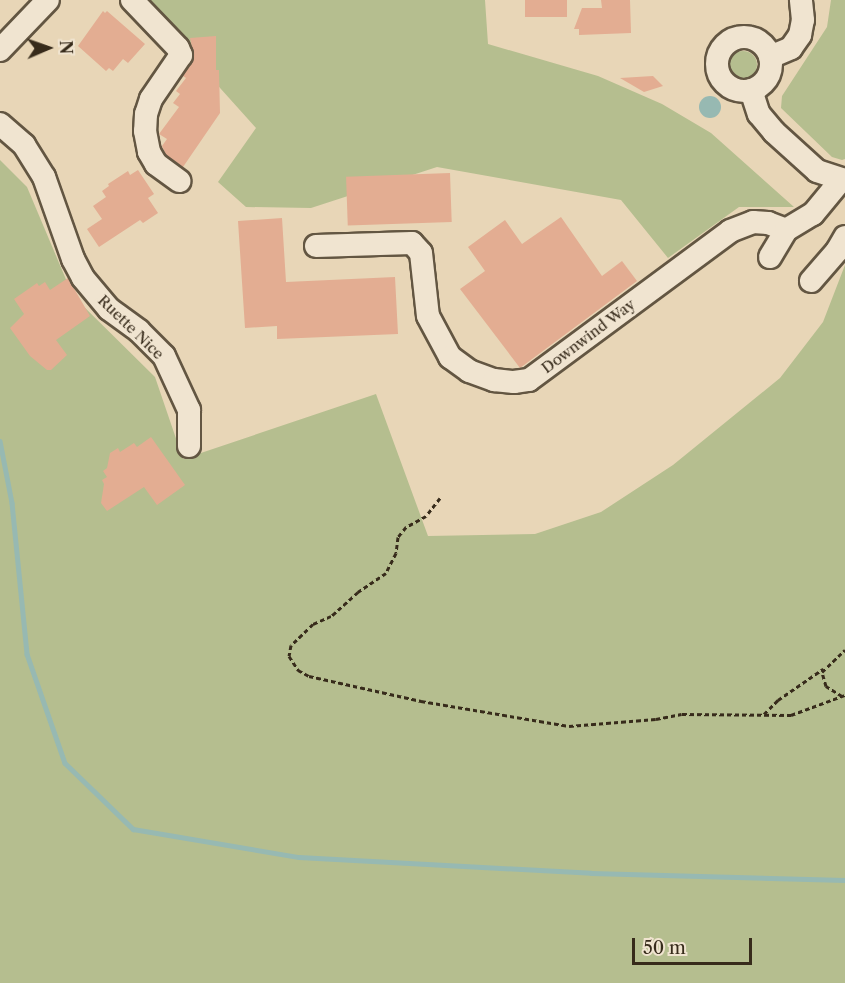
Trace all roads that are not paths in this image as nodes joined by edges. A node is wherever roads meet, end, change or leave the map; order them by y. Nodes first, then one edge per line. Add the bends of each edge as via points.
1 (48, 0) edge
2 (132, 0) edge
3 (801, 0) edge
4 (0, 50) edge
5 (770, 57) junction
6 (751, 90) junction
7 (0, 124) edge
8 (844, 180) edge
9 (178, 181) dead end
10 (786, 230) junction
11 (845, 237) edge
12 (316, 246) dead end
13 (770, 257) dead end
14 (811, 281) dead end
15 (189, 446) dead end

1 - 4 street
2 - 9 street via 181,55 151,99 145,131 148,152 156,164
3 - 5 street via 800,35 791,48
5 - 6 street via 765,81
5 - 6 street via 760,42 743,37 734,38 721,50 717,67 725,83 741,91
6 - 8 street via 759,114 774,132 817,171
7 - 15 street, Ruette Nice via 24,145 44,177 83,278 109,309 164,356 189,410
8 - 10 street via 813,214
10 - 12 street, Downwind Way via 753,222 730,231 529,380 514,382 469,371 450,357 428,316 421,253 412,243
10 - 13 street
11 - 14 street

